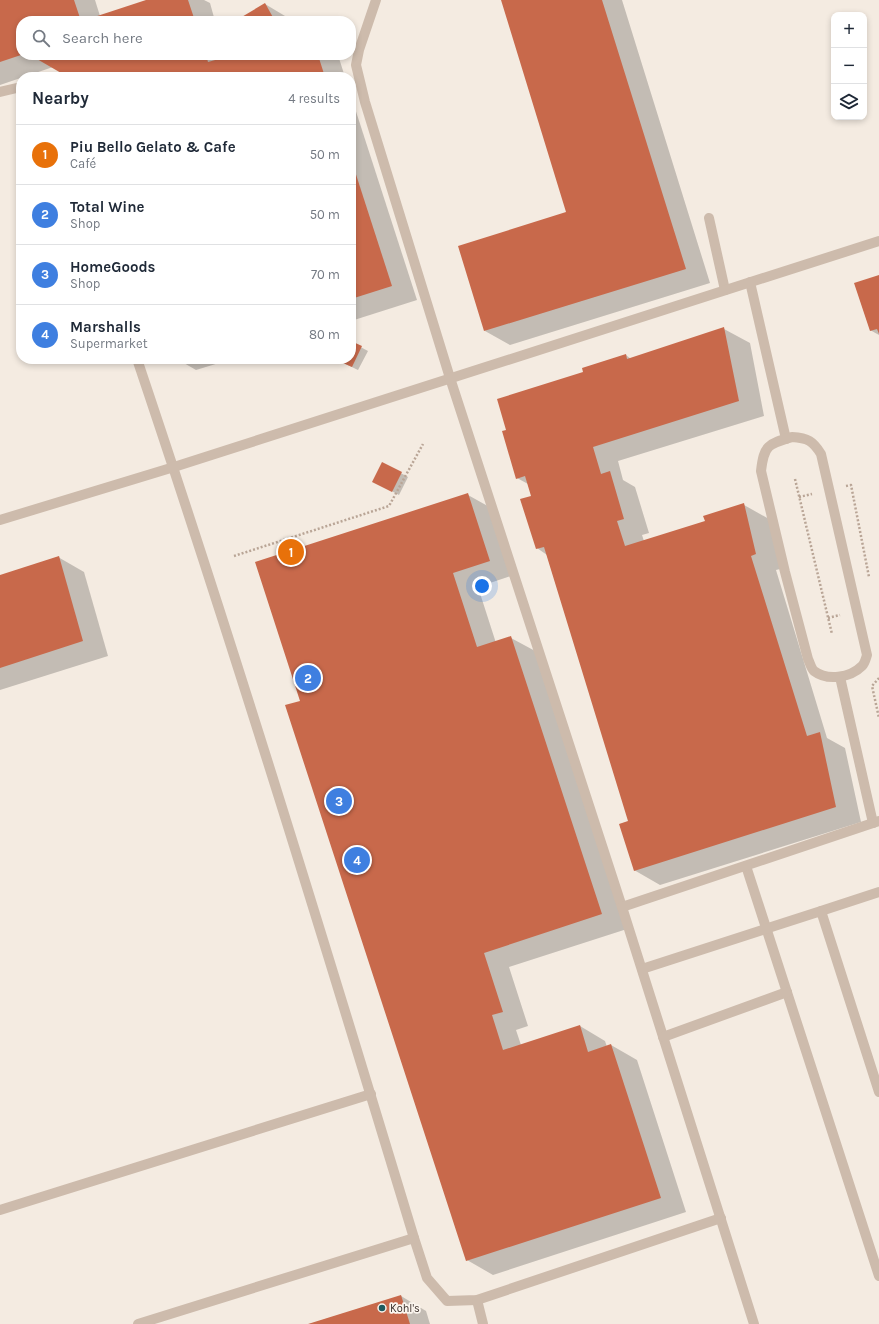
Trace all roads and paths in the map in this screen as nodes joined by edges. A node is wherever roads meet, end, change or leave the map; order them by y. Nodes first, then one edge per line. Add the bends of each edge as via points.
1 (376, 0) edge
2 (16, 88) edge
3 (0, 92) edge
4 (709, 218) dead end
5 (879, 241) edge
6 (750, 282) junction
7 (725, 290) junction
8 (139, 364) edge
9 (450, 378) junction
10 (786, 439) junction
11 (423, 444) dead end
12 (174, 467) junction
13 (795, 479) dead end
14 (845, 486) dead end
15 (816, 492) dead end
16 (799, 497) junction
17 (0, 520) edge
18 (234, 556) dead end
19 (870, 578) dead end
20 (842, 614) dead end
21 (828, 618) junction
22 (832, 634) dead end
23 (840, 677) junction
24 (879, 678) edge
25 (879, 718) edge
26 (876, 822) edge
27 (746, 866) junction
28 (879, 892) edge
29 (622, 907) junction
30 (821, 911) junction
31 (766, 929) junction
32 (642, 969) junction
33 (786, 992) junction
34 (663, 1037) junction
35 (879, 1092) edge
36 (371, 1094) junction
37 (0, 1210) edge
38 (721, 1218) junction
39 (414, 1238) junction
40 (879, 1276) edge
41 (477, 1300) junction
42 (138, 1324) edge
43 (483, 1324) edge
44 (754, 1324) edge

1 - 9 lane via 356,64 365,102
2 - 3 lane
4 - 7 lane
5 - 6 lane
6 - 7 lane
6 - 10 lane
7 - 9 lane
8 - 12 lane
9 - 12 lane
9 - 29 lane
10 - 23 lane via 766,448 762,456 761,471 808,660 813,670 825,677
10 - 23 lane via 792,437 814,443 821,454 840,535 867,655 862,666
11 - 18 path via 389,506
12 - 17 lane
12 - 36 lane
13 - 16 path
14 - 19 path via 851,485
15 - 16 path
16 - 21 path
20 - 21 path
21 - 22 path
23 - 26 lane
24 - 25 path via 872,686
26 - 27 lane
27 - 29 lane
27 - 31 lane
28 - 30 lane
29 - 32 lane
30 - 31 lane
30 - 35 lane
31 - 32 lane
31 - 33 lane
32 - 34 lane
33 - 34 lane
33 - 40 lane
34 - 38 lane
36 - 37 lane
36 - 39 lane
38 - 41 lane
38 - 44 lane
39 - 41 lane via 427,1278 447,1301
39 - 42 lane
41 - 43 lane

